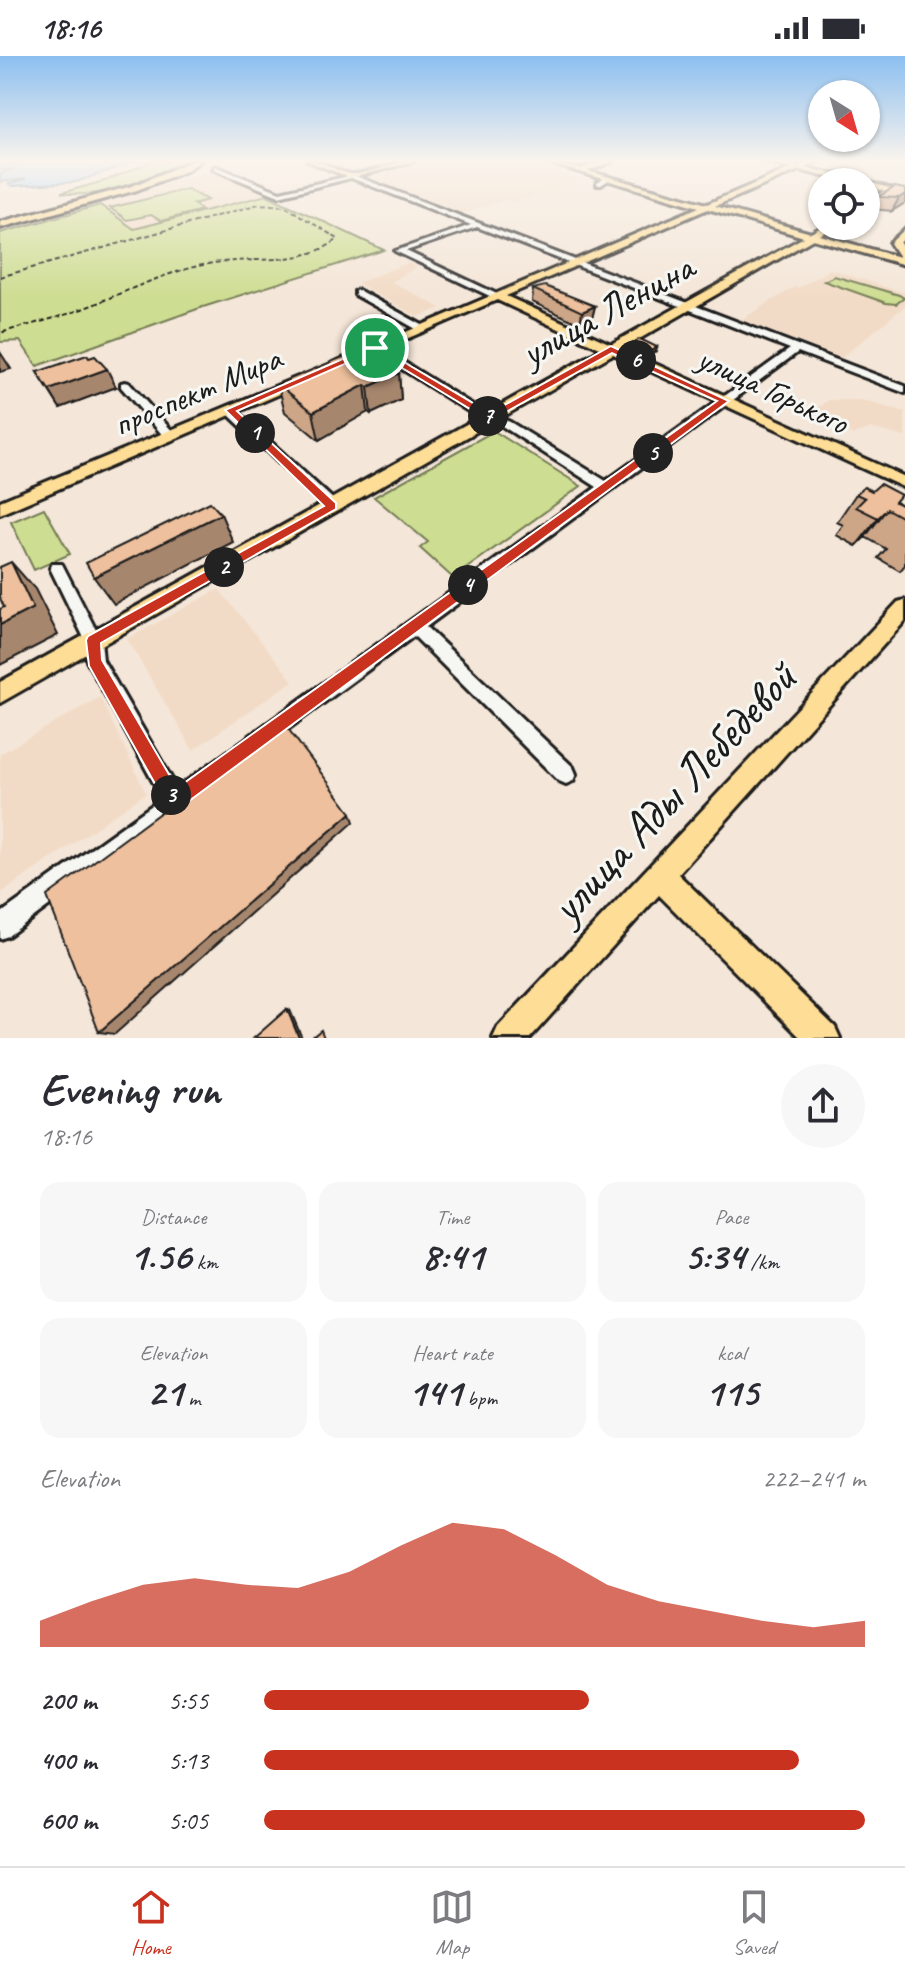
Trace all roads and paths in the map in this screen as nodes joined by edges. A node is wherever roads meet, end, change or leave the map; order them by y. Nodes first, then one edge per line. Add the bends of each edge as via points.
1 (63, 207) edge
2 (430, 207) edge
3 (707, 207) joint
4 (0, 225) edge
5 (477, 225) junction
6 (905, 232) edge
7 (808, 235) edge
8 (808, 239) edge
9 (827, 240) edge
10 (904, 257) edge
11 (575, 263) junction
12 (358, 293) dead end
13 (497, 296) junction
14 (688, 307) junction
15 (421, 328) junction
16 (375, 348) junction
17 (797, 348) junction
18 (611, 349) junction
19 (332, 366) edge
20 (317, 373) edge
21 (125, 385) dead end
22 (905, 390) edge
23 (724, 401) junction
24 (230, 410) junction
25 (490, 417) junction
26 (170, 436) junction
27 (905, 483) edge
28 (605, 486) junction
29 (332, 506) junction
30 (0, 508) edge
31 (57, 568) dead end
32 (905, 608) edge
33 (415, 626) junction
34 (93, 640) junction
35 (0, 693) edge
36 (566, 774) dead end
37 (174, 801) junction
38 (658, 874) junction
39 (0, 928) edge
40 (509, 1038) edge
41 (824, 1038) edge

1 - 4 main road
2 - 5 street
3 - 7 main road
3 - 11 main road, проспект Мира
5 - 11 street
5 - 13 street, улица Горького via 399,251
6 - 10 main road via 895,243
8 - 14 main road, улица Ленина
9 - 10 main road
11 - 13 main road, проспект Мира
11 - 14 street
12 - 15 street
13 - 15 main road, проспект Мира
13 - 18 main road, улица Горького
14 - 17 street
14 - 18 main road, улица Ленина
15 - 16 main road, проспект Мира
16 - 19 main road, проспект Мира
16 - 25 street
17 - 22 street
17 - 23 street
18 - 23 main road, улица Горького
18 - 25 main road, улица Ленина
20 - 24 main road, проспект Мира
21 - 26 street
23 - 27 main road, улица Горького
23 - 28 street
24 - 26 main road, проспект Мира
24 - 29 street
25 - 28 street
25 - 29 main road, улица Ленина
26 - 30 main road, проспект Мира
28 - 33 street
29 - 34 main road, улица Ленина
31 - 34 street
32 - 38 main road, улица Ады Лебедевой
33 - 36 street
33 - 37 street
34 - 35 main road, улица Ленина
34 - 37 street via 95,661
37 - 39 street
38 - 40 main road, улица Ады Лебедевой
38 - 41 main road

